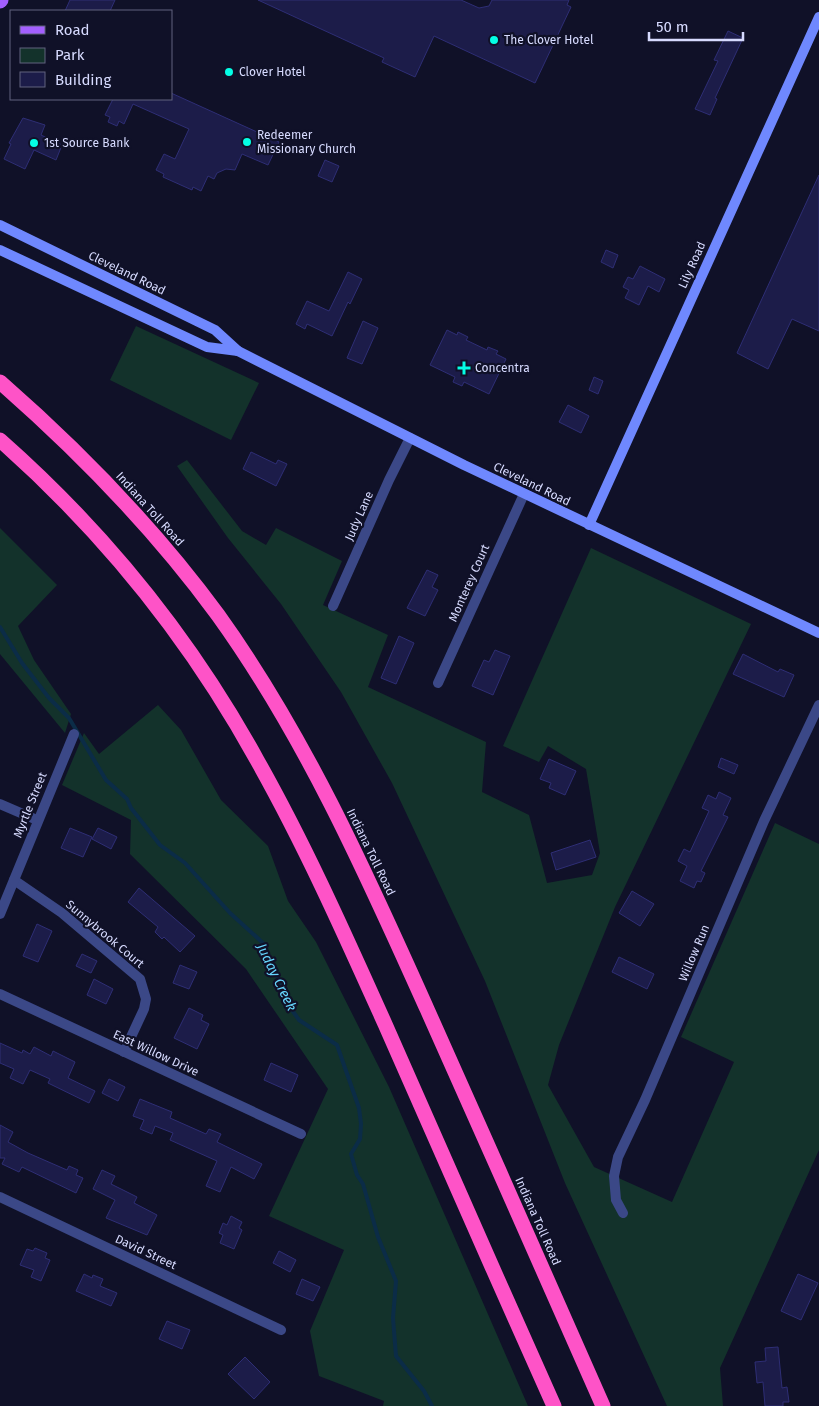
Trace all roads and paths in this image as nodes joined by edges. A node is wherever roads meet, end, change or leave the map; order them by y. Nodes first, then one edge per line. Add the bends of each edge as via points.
1 (819, 17) edge
2 (0, 225) edge
3 (0, 250) edge
4 (238, 350) junction
5 (0, 382) edge
6 (410, 438) junction
7 (0, 440) edge
8 (524, 494) junction
9 (589, 525) junction
10 (334, 606) dead end
11 (819, 633) edge
12 (438, 683) dead end
13 (819, 705) edge
14 (74, 734) dead end
15 (0, 804) edge
16 (37, 820) junction
17 (14, 880) junction
18 (0, 914) edge
19 (0, 994) edge
20 (124, 1052) junction
21 (301, 1134) dead end
22 (0, 1197) edge
23 (623, 1213) dead end
24 (281, 1330) dead end
25 (554, 1406) edge
26 (603, 1406) edge

1 - 9 main road, Lily Road
2 - 4 main road, Cleveland Road via 215,330
3 - 4 main road, Cleveland Road via 207,347
4 - 6 main road, Cleveland Road
5 - 26 highway, Indiana Toll Road via 64,439 121,498 182,569 239,646 292,731 360,862
6 - 8 main road, Cleveland Road
6 - 10 street, Judy Lane
7 - 25 highway via 74,511 164,617 256,757 322,884
8 - 9 main road, Cleveland Road
8 - 12 street, Monterey Court
9 - 11 main road, Cleveland Road
13 - 23 street, Willow Run via 764,821 618,1157 614,1176 616,1200
14 - 16 street, Myrtle Street
15 - 16 street
16 - 17 street, Myrtle Street
17 - 18 street, Myrtle Street
17 - 20 street, Sunnybrook Court via 62,913 140,979 146,999 144,1010
19 - 20 street, East Willow Drive
20 - 21 street, East Willow Drive
22 - 24 street, David Street

